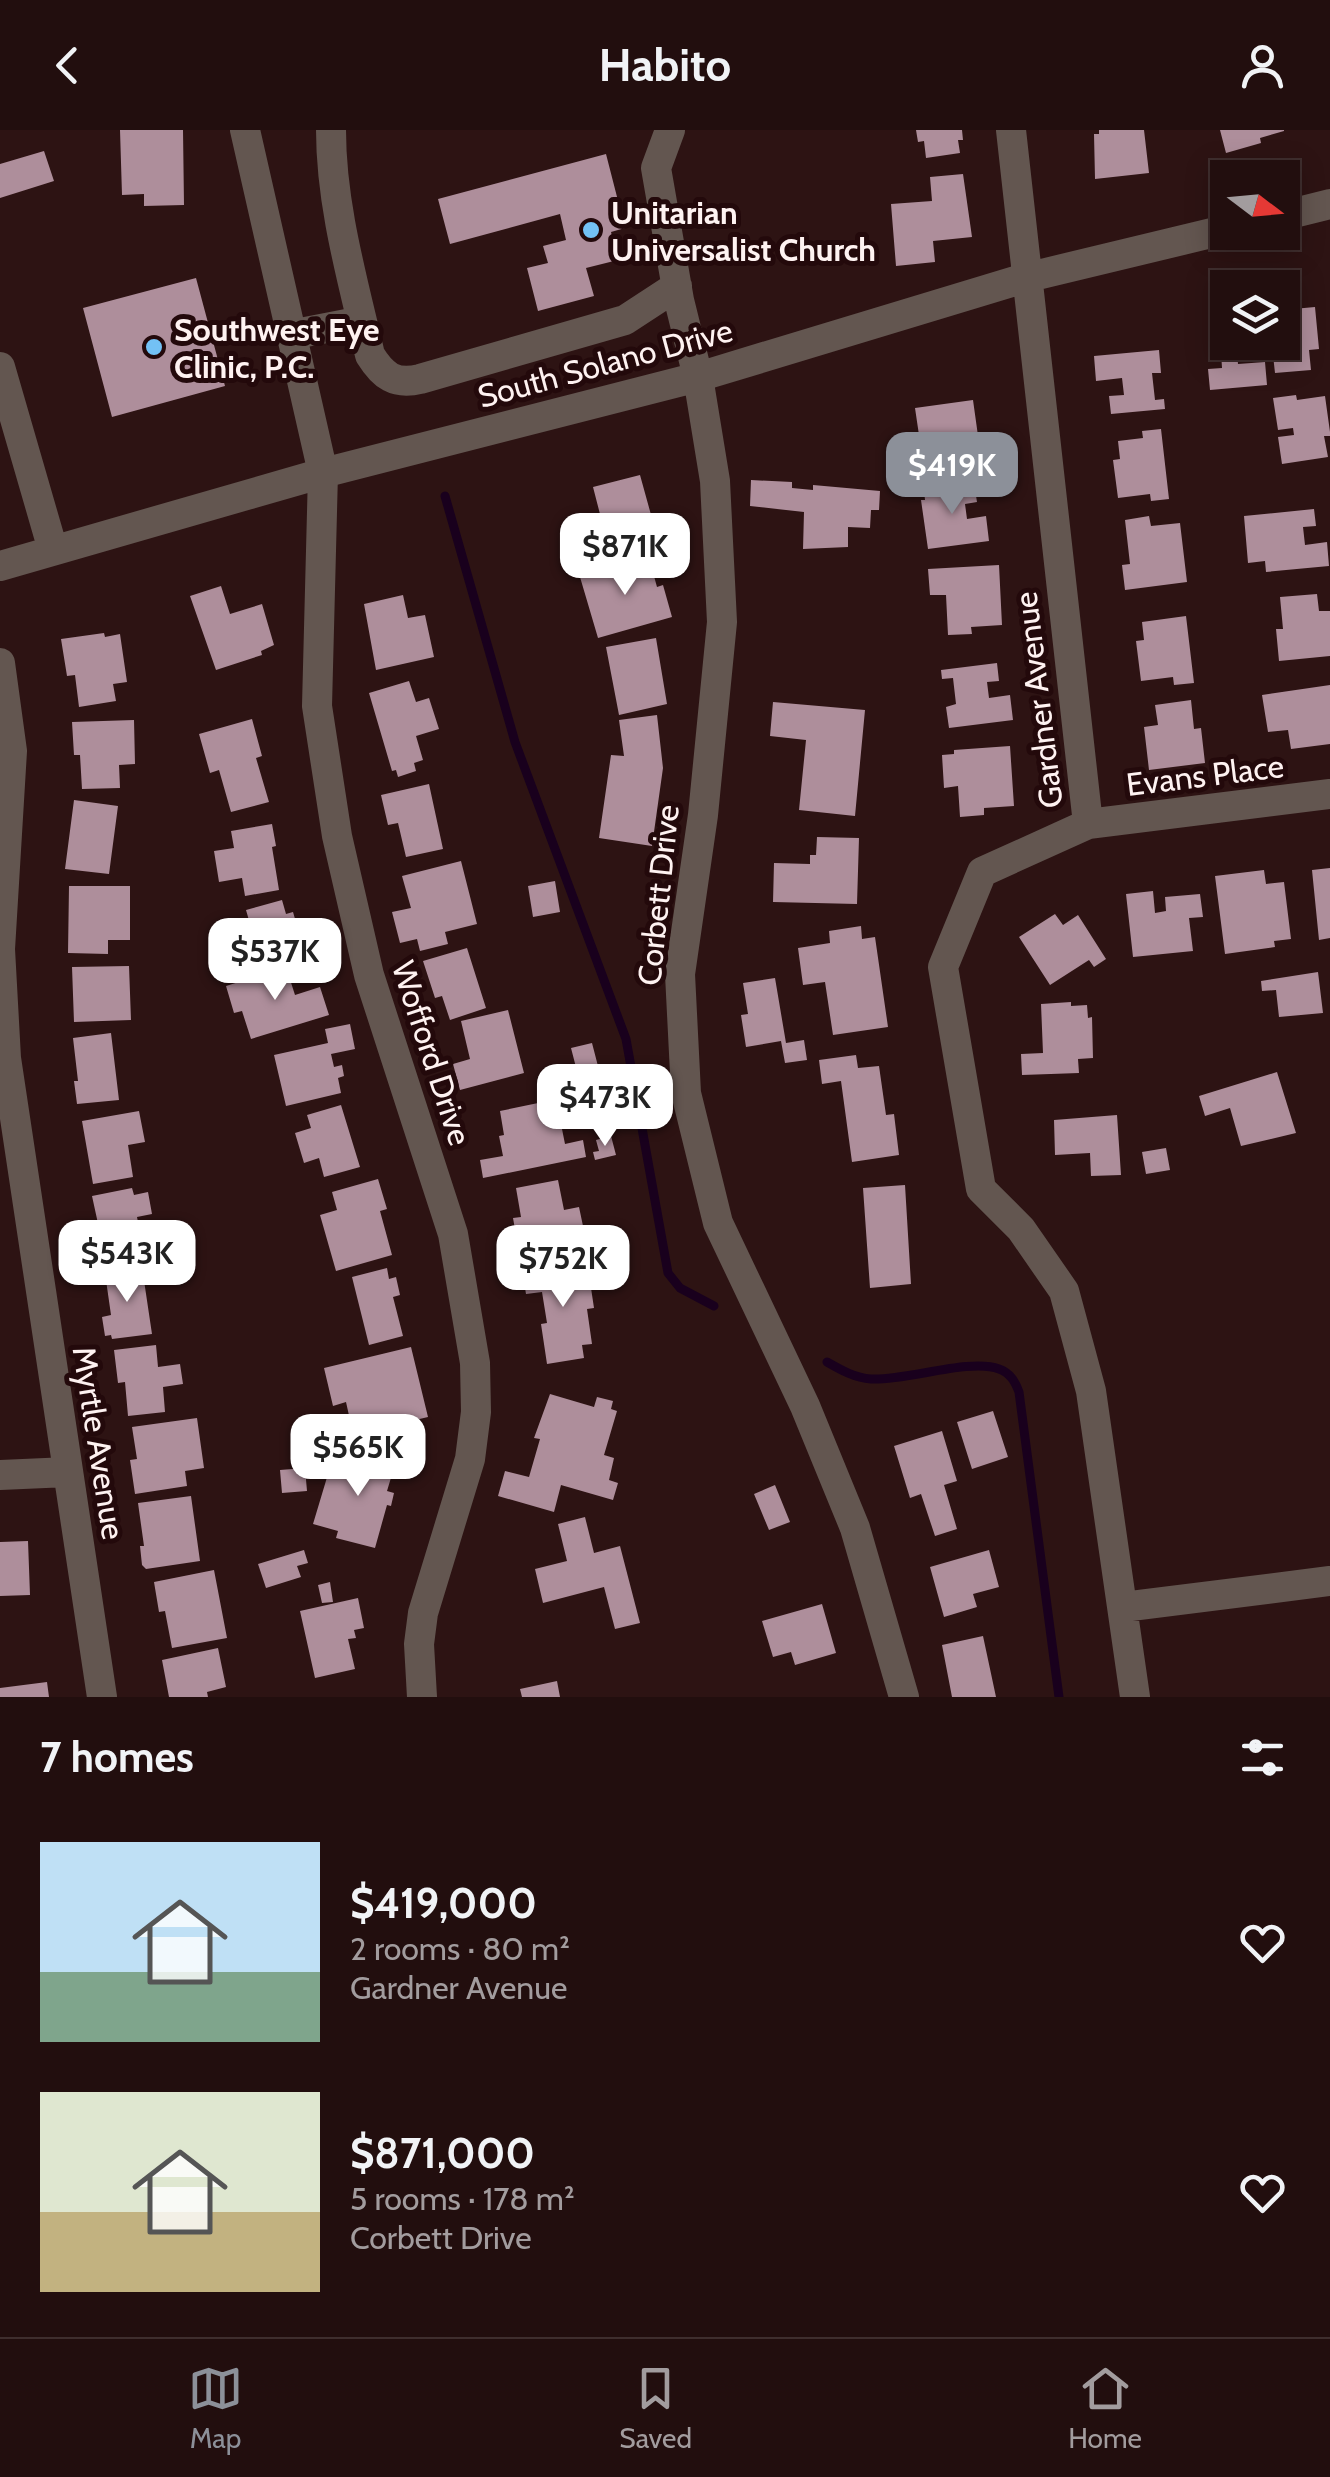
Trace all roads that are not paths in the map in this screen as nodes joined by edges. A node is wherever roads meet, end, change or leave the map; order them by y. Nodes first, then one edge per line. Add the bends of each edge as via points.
1 (245, 130) edge
2 (331, 130) edge
3 (670, 130) edge
4 (1011, 130) edge
5 (1330, 204) edge
6 (1300, 212) edge
7 (1210, 233) edge
8 (1025, 278) junction
9 (677, 286) junction
10 (362, 321) junction
11 (290, 336) junction
12 (0, 367) edge
13 (698, 377) junction
14 (12, 454) edge
15 (323, 474) junction
16 (53, 550) junction
17 (0, 566) edge
18 (0, 663) edge
19 (1330, 794) edge
20 (1088, 824) junction
21 (68, 1472) junction
22 (0, 1475) edge
23 (1330, 1581) edge
24 (1123, 1607) junction
25 (102, 1697) edge
26 (422, 1697) edge
27 (904, 1697) edge
28 (1136, 1697) edge

1 - 11 street, Wofford Drive
2 - 10 street via 331,168
3 - 9 street, Corbett Drive via 656,168
4 - 8 street, Gardner Avenue
5 - 6 street
7 - 8 street, South Solano Drive
8 - 13 street, South Solano Drive
8 - 20 street, Gardner Avenue
9 - 10 street via 625,320 408,382 381,373
9 - 13 street, Corbett Drive
10 - 11 street
11 - 15 street, Wofford Drive
12 - 14 street
13 - 15 street, South Solano Drive
13 - 27 street, Corbett Drive via 715,481 722,622 680,974 686,1093 718,1222 855,1528
14 - 16 street
15 - 16 street, South Solano Drive
15 - 26 street, Wofford Drive via 317,706 338,836 369,975 453,1234 475,1363 470,1459 423,1614
16 - 17 street, South Solano Drive
18 - 21 street, Myrtle Avenue via 12,752 0,948 6,1058
19 - 20 street, Evans Place
20 - 24 street, Gardner Avenue via 982,872 943,966 981,1189 1021,1228 1064,1291 1091,1391
21 - 22 street
21 - 25 street, Myrtle Avenue
23 - 24 street
24 - 28 street, Gardner Avenue

